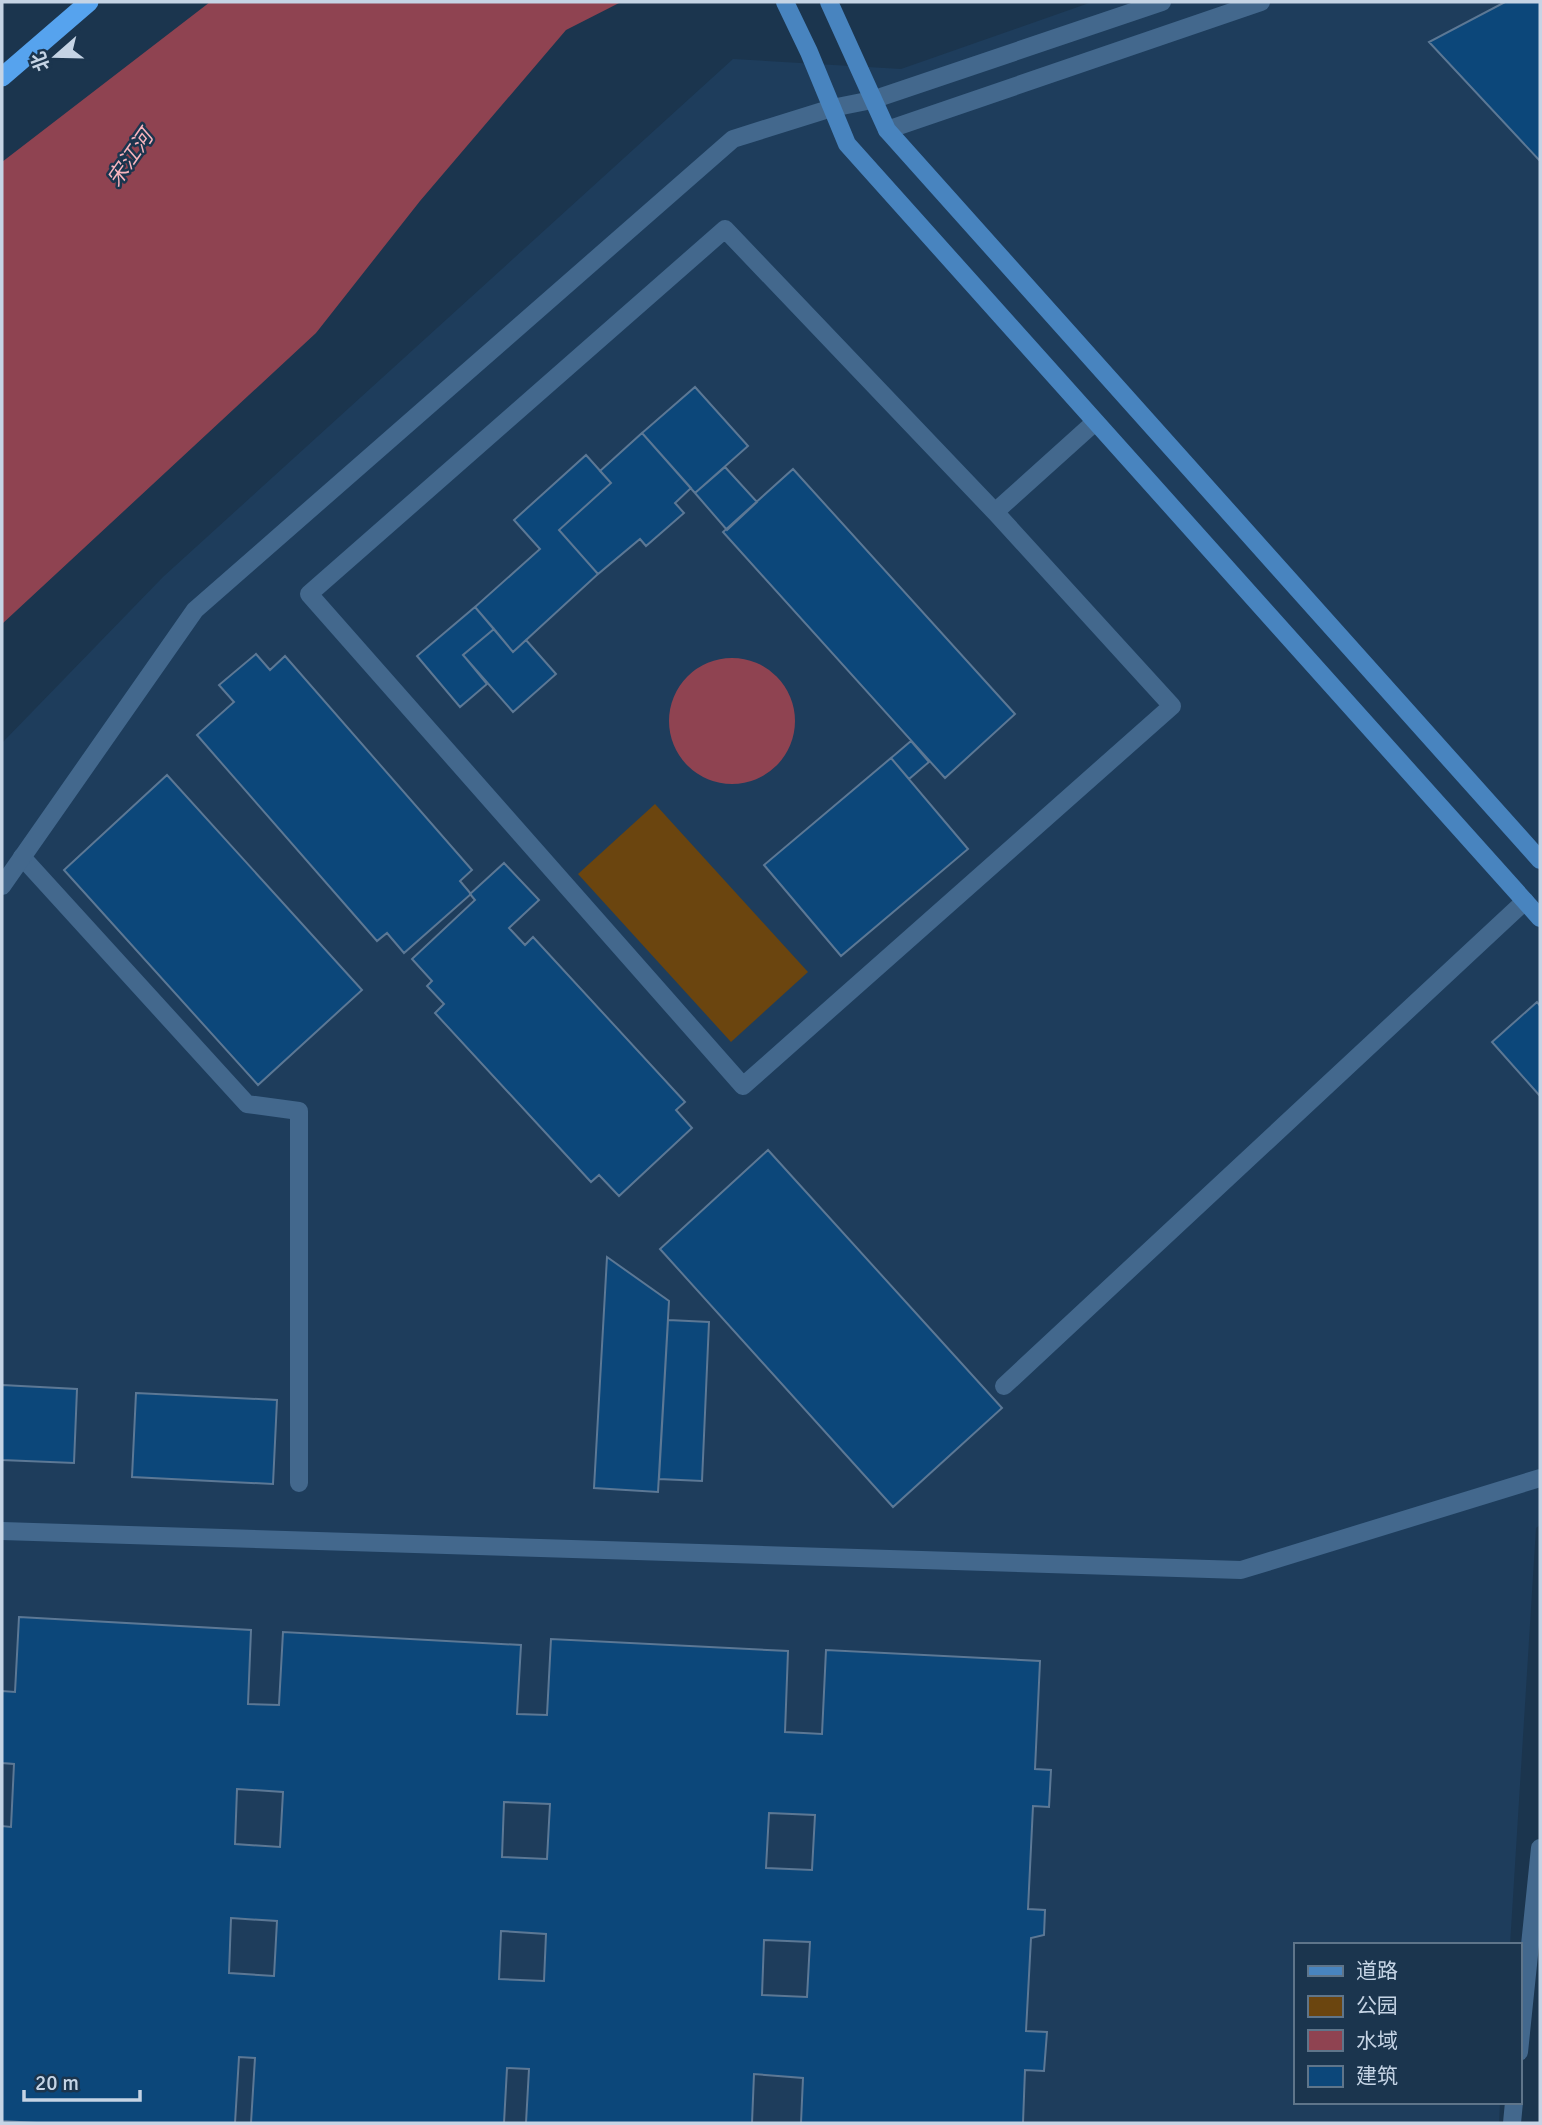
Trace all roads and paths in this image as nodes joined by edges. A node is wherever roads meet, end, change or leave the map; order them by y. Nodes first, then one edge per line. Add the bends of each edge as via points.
1 (89, 2) edge
2 (785, 2) edge
3 (829, 2) edge
4 (1162, 2) edge
5 (1261, 2) edge
6 (2, 77) edge
7 (872, 100) junction
8 (832, 108) junction
9 (887, 130) junction
10 (1095, 422) junction
11 (995, 512) junction
12 (23, 856) junction
13 (1540, 860) edge
14 (2, 886) edge
15 (1525, 901) junction
16 (1540, 918) edge
17 (1004, 1386) dead end
18 (1540, 1478) edge
19 (299, 1483) dead end
20 (2, 1531) edge
21 (1540, 1848) edge
22 (1521, 2033) edge
23 (1514, 2104) edge
24 (1512, 2123) edge

1 - 6 highway
2 - 8 main road
3 - 7 main road
4 - 7 street
5 - 9 street
7 - 8 street
7 - 9 main road
8 - 10 main road via 847,144
8 - 12 street via 733,139 195,610
9 - 13 main road
10 - 11 street
10 - 15 main road
11 - 11 street via 725,229 309,594 743,1086 1172,706
12 - 14 street
12 - 19 street via 247,1104 299,1111
15 - 16 main road
15 - 17 street
18 - 20 street via 1241,1570
21 - 22 street
23 - 24 street

